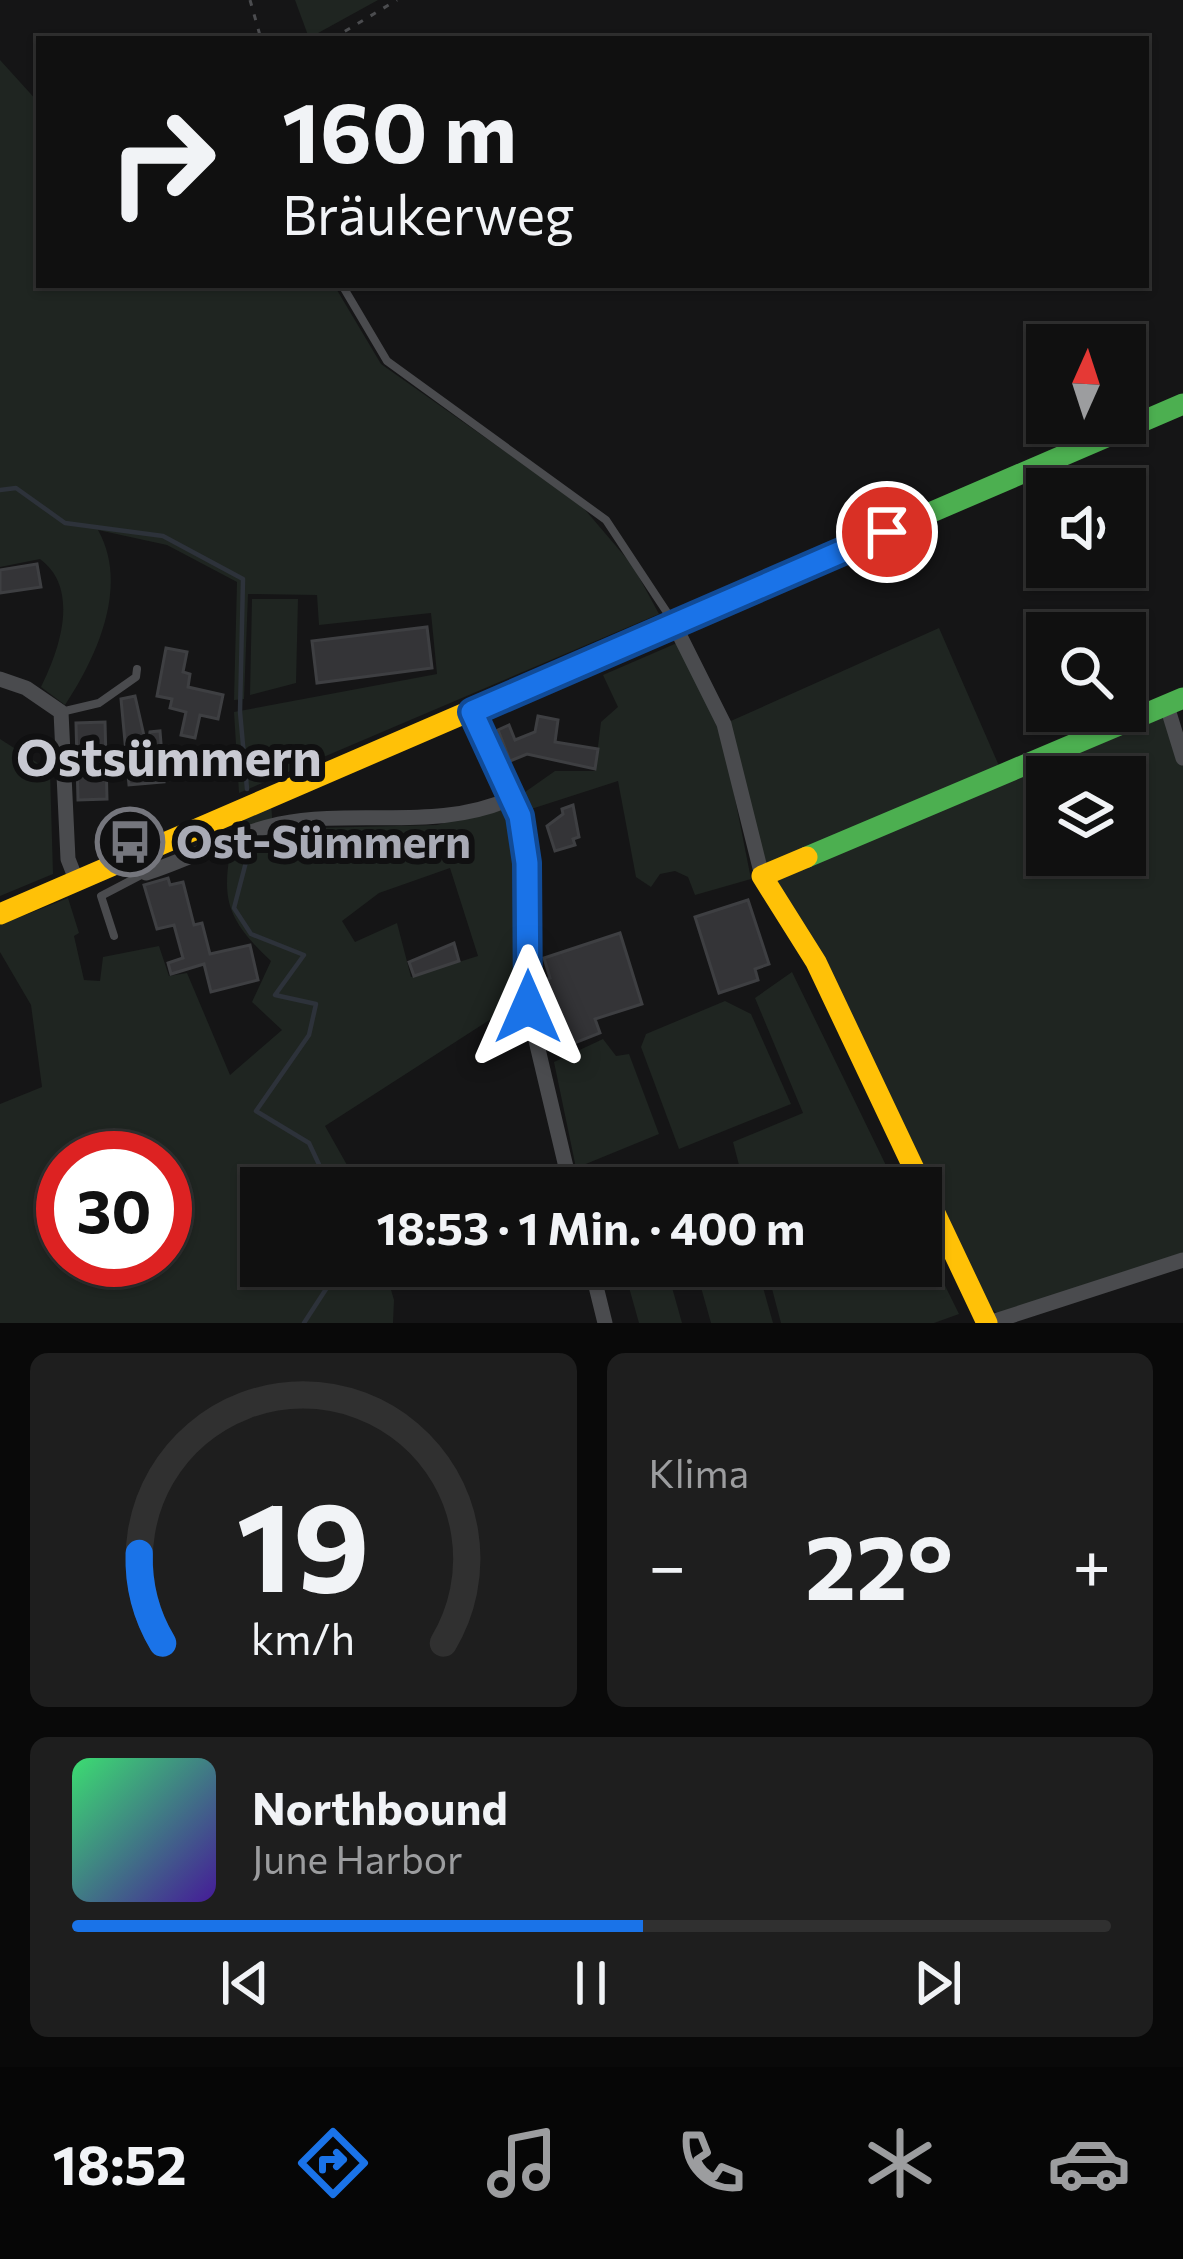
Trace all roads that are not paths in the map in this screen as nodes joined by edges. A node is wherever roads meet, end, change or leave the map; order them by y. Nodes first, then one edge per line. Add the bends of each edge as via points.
1 (344, 288) edge
2 (1183, 404) edge
3 (675, 626) junction
4 (137, 669) dead end
5 (0, 679) edge
6 (1175, 702) edge
7 (61, 712) junction
8 (472, 712) junction
9 (1183, 758) edge
10 (512, 798) junction
11 (144, 864) junction
12 (762, 876) junction
13 (76, 882) junction
14 (0, 914) edge
15 (114, 936) dead end
16 (566, 1167) edge
17 (1183, 1260) edge
18 (596, 1287) edge
19 (1047, 1305) junction
20 (605, 1323) edge
21 (988, 1323) edge
22 (1053, 1323) edge

1 - 3 lane via 387,361 606,520
2 - 3 main road
3 - 8 main road
3 - 12 street via 724,724
4 - 7 lane via 108,699
5 - 7 street
6 - 9 street
6 - 12 main road
7 - 13 street
8 - 10 street
8 - 11 main road
10 - 11 street via 437,820 277,824
10 - 16 street via 527,863 528,1007
11 - 13 main road
11 - 15 lane via 101,896
12 - 21 main road via 816,962
13 - 14 main road
17 - 19 street
18 - 20 street
19 - 21 street
19 - 22 street

